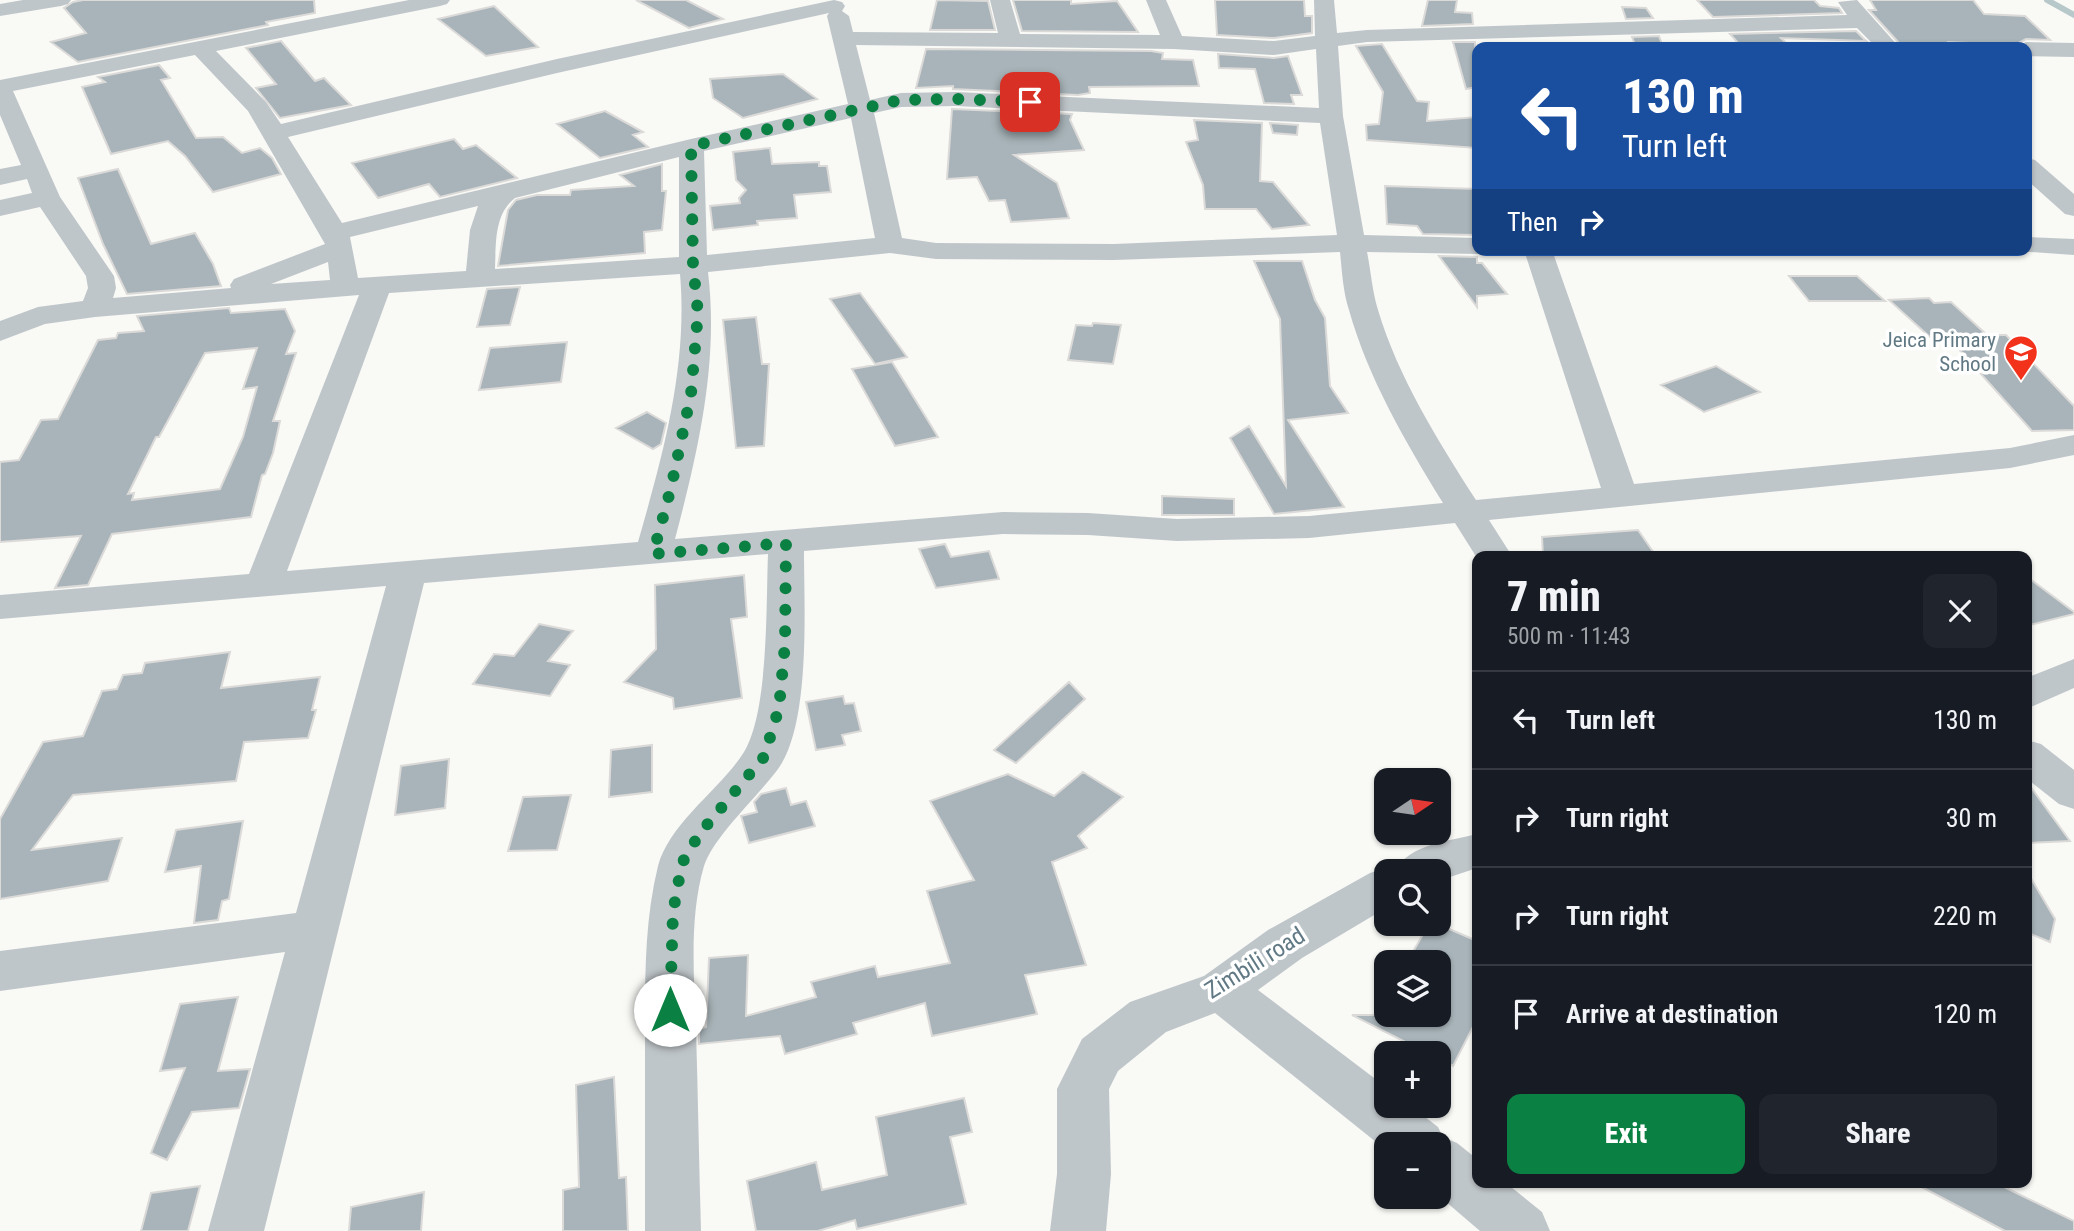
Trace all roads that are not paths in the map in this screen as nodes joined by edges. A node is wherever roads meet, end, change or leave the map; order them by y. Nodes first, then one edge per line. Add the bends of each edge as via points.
1 (61, 0) edge
2 (440, 0) edge
3 (1000, 0) edge
4 (1156, 0) edge
5 (1324, 0) edge
6 (1846, 0) edge
7 (835, 3) edge
8 (1692, 7) dead end
9 (0, 10) edge
10 (1513, 11) dead end
11 (1862, 22) junction
12 (1713, 27) junction
13 (1679, 29) junction
14 (844, 38) junction
15 (1518, 40) edge
16 (1011, 41) junction
17 (1326, 41) junction
18 (1174, 42) junction
19 (1691, 42) edge
20 (1883, 42) edge
21 (201, 48) junction
22 (2032, 49) edge
23 (2074, 50) edge
24 (0, 87) edge
25 (861, 108) junction
26 (1331, 116) junction
27 (275, 133) junction
28 (691, 146) junction
29 (35, 170) junction
30 (2032, 170) edge
31 (0, 177) edge
32 (506, 192) junction
33 (47, 197) junction
34 (0, 208) edge
35 (2074, 208) edge
36 (337, 240) junction
37 (1354, 243) junction
38 (2032, 245) edge
39 (890, 246) junction
40 (1472, 246) edge
41 (2074, 247) edge
42 (1540, 256) edge
43 (693, 265) junction
44 (480, 278) junction
45 (361, 287) junction
46 (212, 299) junction
47 (95, 308) junction
48 (0, 332) edge
49 (2074, 445) edge
50 (1621, 497) junction
51 (1464, 511) junction
52 (786, 543) junction
53 (1491, 551) edge
54 (653, 554) junction
55 (408, 574) junction
56 (263, 586) junction
57 (0, 607) edge
58 (2074, 671) edge
59 (2032, 692) edge
60 (2032, 760) edge
61 (2074, 793) edge
62 (1472, 852) edge
63 (1448, 859) edge
64 (1374, 894) edge
65 (315, 929) junction
66 (0, 971) edge
67 (1221, 990) junction
68 (1404, 1132) edge
69 (1451, 1171) edge
70 (236, 1231) edge
71 (673, 1231) edge
72 (1078, 1231) edge
73 (1522, 1231) edge

1 - 9 street
2 - 21 street
3 - 16 street
4 - 18 street
5 - 17 street
6 - 11 street
7 - 14 street
7 - 27 street
8 - 12 street
10 - 15 street
11 - 12 street
11 - 20 street
12 - 13 street
13 - 15 street
13 - 19 street
14 - 16 street
14 - 25 street
15 - 17 street via 1367,36
16 - 18 street
17 - 18 street via 1274,48
17 - 26 street
21 - 24 street
21 - 27 street via 258,107
22 - 23 street
24 - 29 street
25 - 26 street via 901,100 956,99
25 - 28 street
25 - 39 street
26 - 37 street
27 - 36 street
28 - 32 street
28 - 43 street
29 - 31 street
29 - 33 street
30 - 35 street
32 - 36 street
32 - 44 street via 496,199 483,229
33 - 34 street
33 - 47 street via 100,276 102,288
36 - 45 street
36 - 46 street
37 - 39 street via 1114,252 936,251
37 - 40 street
37 - 51 street via 1363,309 1387,371
38 - 41 street
39 - 43 street
42 - 50 street
43 - 44 street
43 - 54 street via 698,313 691,394
44 - 45 street
45 - 46 street
45 - 56 street
46 - 47 street
47 - 48 street via 38,316
49 - 50 street via 2010,458
50 - 51 street
51 - 52 street via 1309,527 1177,530 1003,523
51 - 53 street
52 - 54 street
52 - 71 street via 779,708 764,757 700,833 682,863 673,912
54 - 55 street
55 - 56 street
55 - 65 street
56 - 57 street
58 - 59 street
60 - 61 street
62 - 63 street
64 - 67 street, Zimbili road via 1284,944
65 - 66 street
65 - 70 street
67 - 68 street
67 - 72 street, Zimbili road via 1148,1017 1100,1055 1083,1090 1084,1174
69 - 73 street

